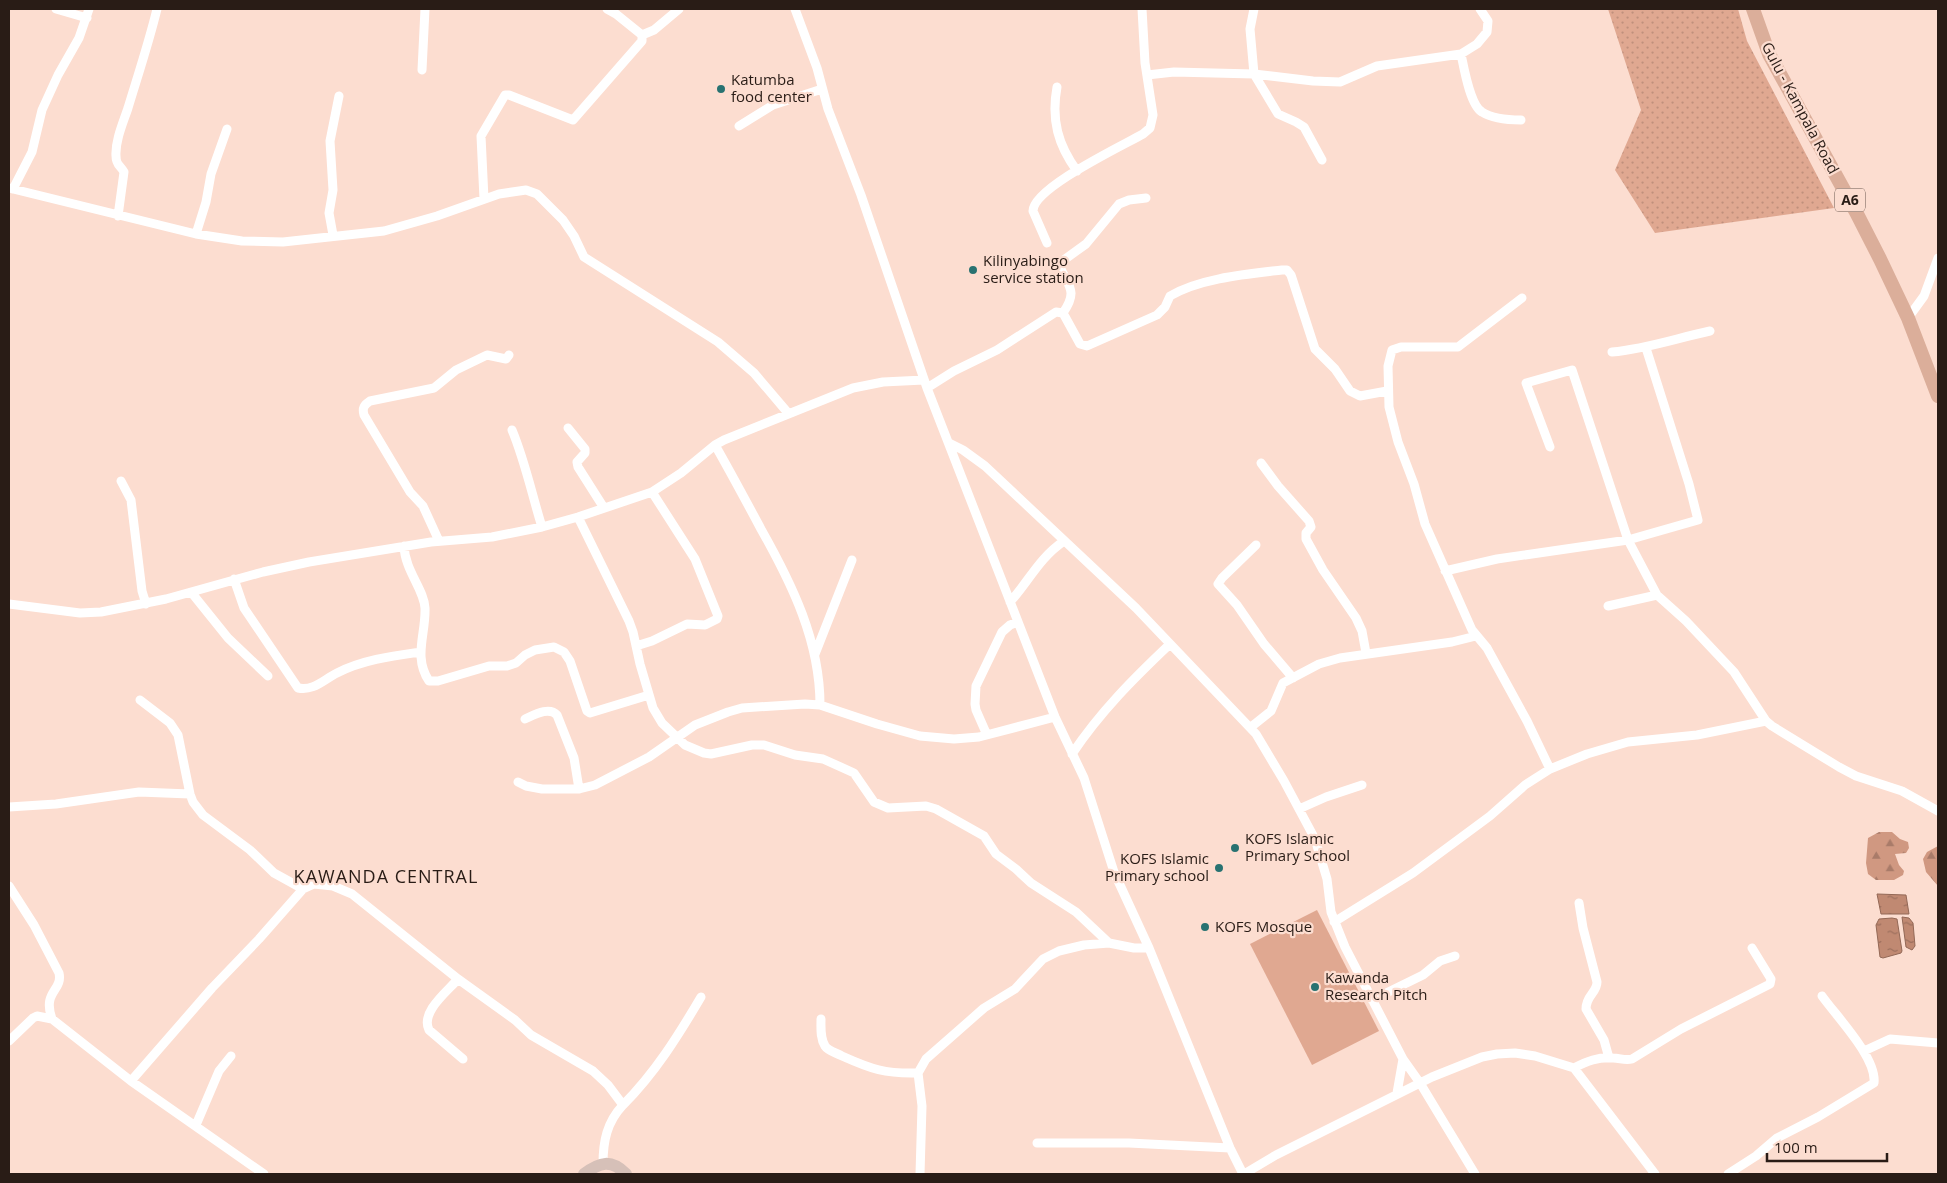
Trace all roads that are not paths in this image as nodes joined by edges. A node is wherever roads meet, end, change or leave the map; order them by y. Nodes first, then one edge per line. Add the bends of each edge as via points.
1 (56, 9) edge
2 (157, 9) edge
3 (425, 9) edge
4 (607, 9) edge
5 (679, 9) edge
6 (795, 9) edge
7 (1142, 9) edge
8 (1254, 9) edge
9 (1480, 9) edge
10 (1752, 9) edge
11 (88, 13) edge
12 (642, 35) junction
13 (1461, 54) junction
14 (422, 70) dead end
15 (1254, 74) junction
16 (1147, 75) junction
17 (1057, 87) dead end
18 (822, 89) junction
19 (339, 96) dead end
20 (1520, 120) dead end
21 (739, 126) dead end
22 (227, 129) dead end
23 (1322, 160) dead end
24 (1077, 171) junction
25 (11, 188) edge
26 (1146, 198) dead end
27 (484, 199) junction
28 (118, 216) junction
29 (196, 234) junction
30 (333, 235) junction
31 (1047, 243) dead end
32 (1938, 258) edge
33 (1522, 298) dead end
34 (1062, 313) junction
35 (1908, 318) junction
36 (1710, 332) dead end
37 (1646, 348) junction
38 (1612, 352) dead end
39 (509, 356) dead end
40 (925, 384) junction
41 (1388, 392) junction
42 (1938, 396) edge
43 (788, 413) junction
44 (568, 428) dead end
45 (512, 430) dead end
46 (948, 443) junction
47 (715, 445) junction
48 (1550, 448) dead end
49 (1261, 463) dead end
50 (121, 480) dead end
51 (652, 492) junction
52 (604, 508) junction
53 (578, 517) junction
54 (542, 526) junction
55 (1628, 540) junction
56 (439, 541) junction
57 (1064, 541) junction
58 (1256, 545) dead end
59 (404, 546) junction
60 (852, 560) dead end
61 (1445, 571) junction
62 (234, 579) junction
63 (191, 592) junction
64 (1657, 595) junction
65 (1010, 602) junction
66 (9, 604) edge
67 (146, 604) junction
68 (1608, 606) dead end
69 (1018, 622) junction
70 (1476, 636) junction
71 (1170, 644) junction
72 (636, 646) junction
73 (420, 652) junction
74 (1366, 653) junction
75 (815, 655) junction
76 (268, 676) dead end
77 (1293, 678) junction
78 (649, 695) junction
79 (140, 700) dead end
80 (820, 705) junction
81 (1055, 717) junction
82 (525, 719) dead end
83 (1766, 721) junction
84 (1251, 727) junction
85 (987, 735) junction
86 (676, 737) junction
87 (1072, 754) junction
88 (1550, 769) junction
89 (518, 782) dead end
90 (1362, 785) dead end
91 (579, 789) junction
92 (190, 794) junction
93 (9, 807) edge
94 (1299, 809) junction
95 (1938, 811) edge
96 (303, 889) junction
97 (10, 893) edge
98 (1579, 903) dead end
99 (1334, 922) junction
100 (1109, 943) junction
101 (1149, 948) junction
102 (1752, 948) dead end
103 (1455, 956) dead end
104 (458, 979) junction
105 (1822, 996) dead end
106 (701, 997) dead end
107 (1372, 1000) junction
108 (52, 1019) junction
109 (821, 1019) dead end
110 (9, 1041) edge
111 (1938, 1043) edge
112 (1864, 1051) junction
113 (231, 1056) dead end
114 (1608, 1058) junction
115 (463, 1059) dead end
116 (1403, 1059) junction
117 (1574, 1068) junction
118 (918, 1073) junction
119 (131, 1081) junction
120 (1420, 1082) junction
121 (1397, 1093) junction
122 (623, 1105) junction
123 (196, 1125) junction
124 (1037, 1143) dead end
125 (1230, 1148) junction
126 (603, 1164) junction
127 (264, 1174) edge
128 (584, 1174) edge
129 (626, 1174) edge
130 (920, 1174) edge
131 (1244, 1174) edge
132 (1475, 1174) edge
133 (1656, 1174) edge
134 (1728, 1174) edge

1 - 11 street
2 - 28 street via 117,144 116,159 124,172
3 - 14 street
4 - 12 street
5 - 12 street via 654,30
6 - 18 street
7 - 16 street
8 - 15 street via 1250,35
9 - 13 street via 1488,21 1487,32 1477,44
10 - 35 main road, Gulu - Kampala Road / A6 via 1769,54 1856,212
11 - 25 street via 79,38 42,110 32,152
12 - 27 street via 642,41 573,120 509,94 501,99 481,136
13 - 15 street via 1377,66 1336,82
13 - 20 street via 1478,109 1504,120
15 - 16 street via 1174,72
15 - 23 street via 1278,114 1296,122 1308,133
16 - 24 street via 1153,115 1150,128
17 - 24 street via 1054,110 1060,142
18 - 21 street via 774,105
18 - 40 street
19 - 30 street via 330,141 333,190 329,213
22 - 29 street via 211,174
24 - 31 street via 1057,182 1033,205
25 - 28 street
26 - 34 street via 1120,204 1086,244 1061,262 1072,289
27 - 30 street via 410,225 363,234
27 - 43 street via 512,191 526,190 537,194 563,220 584,257 718,342 754,373
28 - 29 street
29 - 30 street via 242,241 283,242
32 - 35 street via 1924,296
33 - 41 street via 1458,347 1401,347 1392,350
34 - 40 street via 1056,312 997,350
34 - 41 street via 1080,344 1087,346 1158,314 1170,296 1191,286 1285,270 1290,275 1315,350 1335,369 1350,392 1360,396
35 - 42 main road, Gulu - Kampala Road / A6
36 - 37 street
37 - 38 street
37 - 55 street via 1698,520
39 - 56 street via 506,359 487,355 453,372 434,388 370,401 363,409 410,492 423,506
40 - 43 street via 868,384
40 - 46 street
41 - 61 street via 1398,442 1425,524
43 - 47 street
44 - 52 street via 585,449 577,462 578,467
45 - 54 street
46 - 57 street via 985,466
46 - 65 street
47 - 51 street
47 - 75 street via 784,571
48 - 55 street via 1526,384 1572,370
49 - 74 street via 1309,521 1306,539 1356,618
50 - 67 street via 131,500
51 - 52 street
51 - 72 street via 695,559 718,616 706,626 687,624
52 - 53 street
53 - 54 street
53 - 72 street via 629,621
54 - 56 street via 492,537
55 - 61 street via 1497,559
55 - 64 street
56 - 59 street
57 - 65 street via 1039,562
57 - 71 street
58 - 77 street via 1218,584
59 - 62 street
59 - 73 street via 409,570 424,602
60 - 75 street
61 - 70 street
62 - 63 street
62 - 73 street via 244,608 298,688 314,687 356,665
63 - 67 street
63 - 76 street via 228,638
64 - 68 street
64 - 83 street via 1734,672
65 - 69 street
66 - 67 street via 80,613
69 - 81 street
69 - 85 street via 1002,632 976,686 976,710
70 - 74 street
70 - 88 street via 1487,648
71 - 84 street
71 - 87 street via 1110,704
72 - 78 street
73 - 78 street via 427,679 434,682 490,666 507,666 535,650 554,647 570,660 574,678 590,713
74 - 77 street via 1327,661
75 - 80 street
77 - 84 street via 1282,686 1271,711
78 - 86 street via 662,723
79 - 92 street via 170,723 178,735
80 - 85 street via 920,736 954,739
80 - 86 street via 742,708 703,722
81 - 85 street
81 - 87 street
82 - 91 street via 549,711 557,715 574,758
83 - 88 street via 1697,735 1628,742
83 - 95 street via 1798,744 1856,776 1902,791
84 - 94 street
86 - 91 street via 610,779
86 - 100 street via 704,754 764,745 822,759 854,773 874,802 888,808 926,806 936,809 984,836 996,854 1030,883 1076,912
87 - 101 street via 1084,778 1114,872
88 - 99 street via 1524,785 1490,816 1414,873
89 - 91 street via 542,788
90 - 94 street
92 - 93 street via 139,792
92 - 96 street via 192,802 203,815 250,850 274,873
94 - 99 street via 1319,850
96 - 104 street via 314,884 333,886 352,894
96 - 119 street
97 - 108 street via 34,925 59,973 58,984 48,1000
98 - 114 street via 1597,982 1588,997 1586,1009 1604,1040
99 - 107 street
100 - 101 street
100 - 118 street via 1068,948 1042,959 1015,989 984,1008 926,1059
101 - 125 street
102 - 114 street via 1771,979 1770,984 1681,1029 1628,1061
103 - 107 street via 1440,961 1424,975
104 - 115 street via 430,1012 427,1026
104 - 122 street via 531,1035 593,1071
105 - 112 street
106 - 122 street via 656,1067
107 - 116 street
108 - 110 street via 33,1018
108 - 119 street
109 - 118 street via 823,1041 832,1051 870,1068
111 - 112 street via 1890,1039
112 - 134 street via 1875,1076 1870,1087 1777,1138
113 - 123 street via 219,1070
114 - 117 street via 1590,1060
116 - 120 street
116 - 121 street
117 - 120 street via 1534,1056 1497,1054
117 - 133 street
118 - 130 street via 922,1106
119 - 123 street
120 - 121 street
120 - 132 street
121 - 131 street
122 - 126 street via 605,1136
123 - 127 street
124 - 125 street
125 - 131 street
126 - 128 street
126 - 129 street via 613,1164

